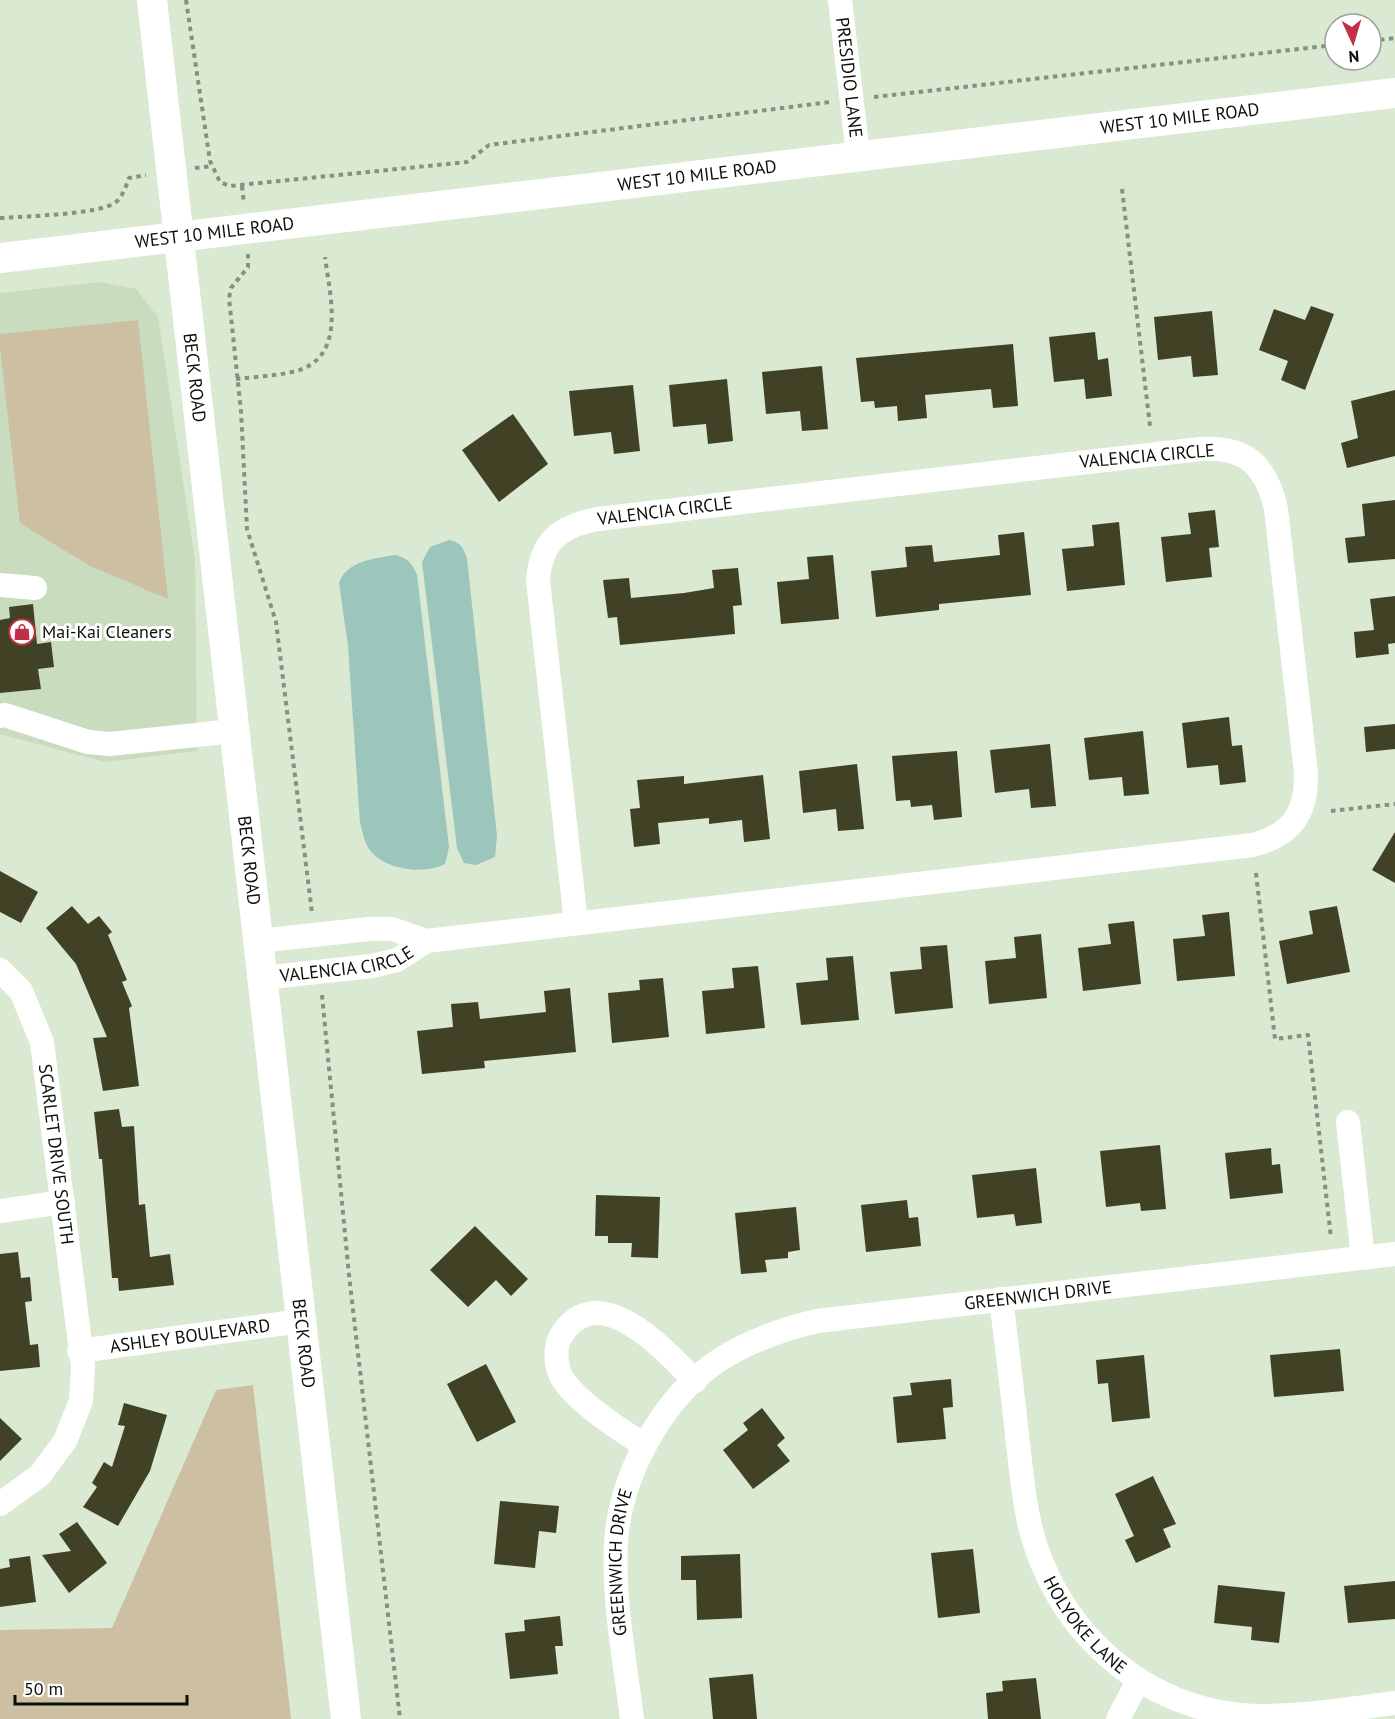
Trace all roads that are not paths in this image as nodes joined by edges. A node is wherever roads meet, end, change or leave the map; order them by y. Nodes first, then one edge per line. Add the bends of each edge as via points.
1 (152, 0) edge
2 (840, 0) edge
3 (1395, 93) edge
4 (858, 155) junction
5 (178, 235) junction
6 (0, 258) edge
7 (0, 585) edge
8 (35, 588) dead end
9 (0, 716) edge
10 (234, 731) junction
11 (576, 923) junction
12 (258, 941) junction
13 (426, 941) junction
14 (0, 970) edge
15 (262, 978) junction
16 (1348, 1122) dead end
17 (63, 1202) junction
18 (0, 1211) edge
19 (1395, 1254) edge
20 (1362, 1258) junction
21 (1001, 1299) junction
22 (301, 1321) junction
23 (80, 1351) junction
24 (695, 1382) junction
25 (644, 1445) junction
26 (0, 1504) edge
27 (1138, 1681) junction
28 (1395, 1703) edge
29 (346, 1719) edge
30 (632, 1719) edge
31 (1118, 1719) edge

1 - 5 main road, BECK ROAD
2 - 4 street, PRESIDIO LANE
3 - 4 main road, WEST 10 MILE ROAD
4 - 5 main road, WEST 10 MILE ROAD
5 - 6 main road, WEST 10 MILE ROAD
5 - 10 main road, BECK ROAD
7 - 8 street
9 - 10 street via 88,742 110,744
10 - 12 main road, BECK ROAD
11 - 11 street, VALENCIA CIRCLE via 1253,845 1278,837 1295,820 1304,801 1306,773 1276,509 1266,478 1244,456 1214,448 598,519 568,528 548,545 539,565 538,580
11 - 13 street, VALENCIA CIRCLE
12 - 13 street, VALENCIA CIRCLE via 392,929
12 - 15 main road, BECK ROAD
13 - 15 street, VALENCIA CIRCLE via 397,960 372,966
14 - 17 street, SCARLET DRIVE SOUTH via 21,991 42,1042
15 - 22 main road, BECK ROAD
16 - 20 street
17 - 18 street
17 - 23 street, SCARLET DRIVE SOUTH
19 - 20 street, GREENWICH DRIVE
20 - 21 street, GREENWICH DRIVE
21 - 24 street, GREENWICH DRIVE via 818,1321 785,1329 719,1360
21 - 27 street, HOLYOKE LANE via 1022,1476 1035,1545 1074,1621 1111,1661
22 - 23 street, ASHLEY BOULEVARD
22 - 29 main road, BECK ROAD
23 - 26 street, SCARLET DRIVE SOUTH via 81,1401 65,1441 40,1475
24 - 25 street, GREENWICH DRIVE
24 - 25 street via 625,1320 594,1312 569,1324 557,1347 561,1376 578,1395
25 - 30 street, GREENWICH DRIVE via 619,1512 616,1544
27 - 28 street, HOLYOKE LANE via 1186,1703 1243,1715 1293,1716
27 - 31 street

